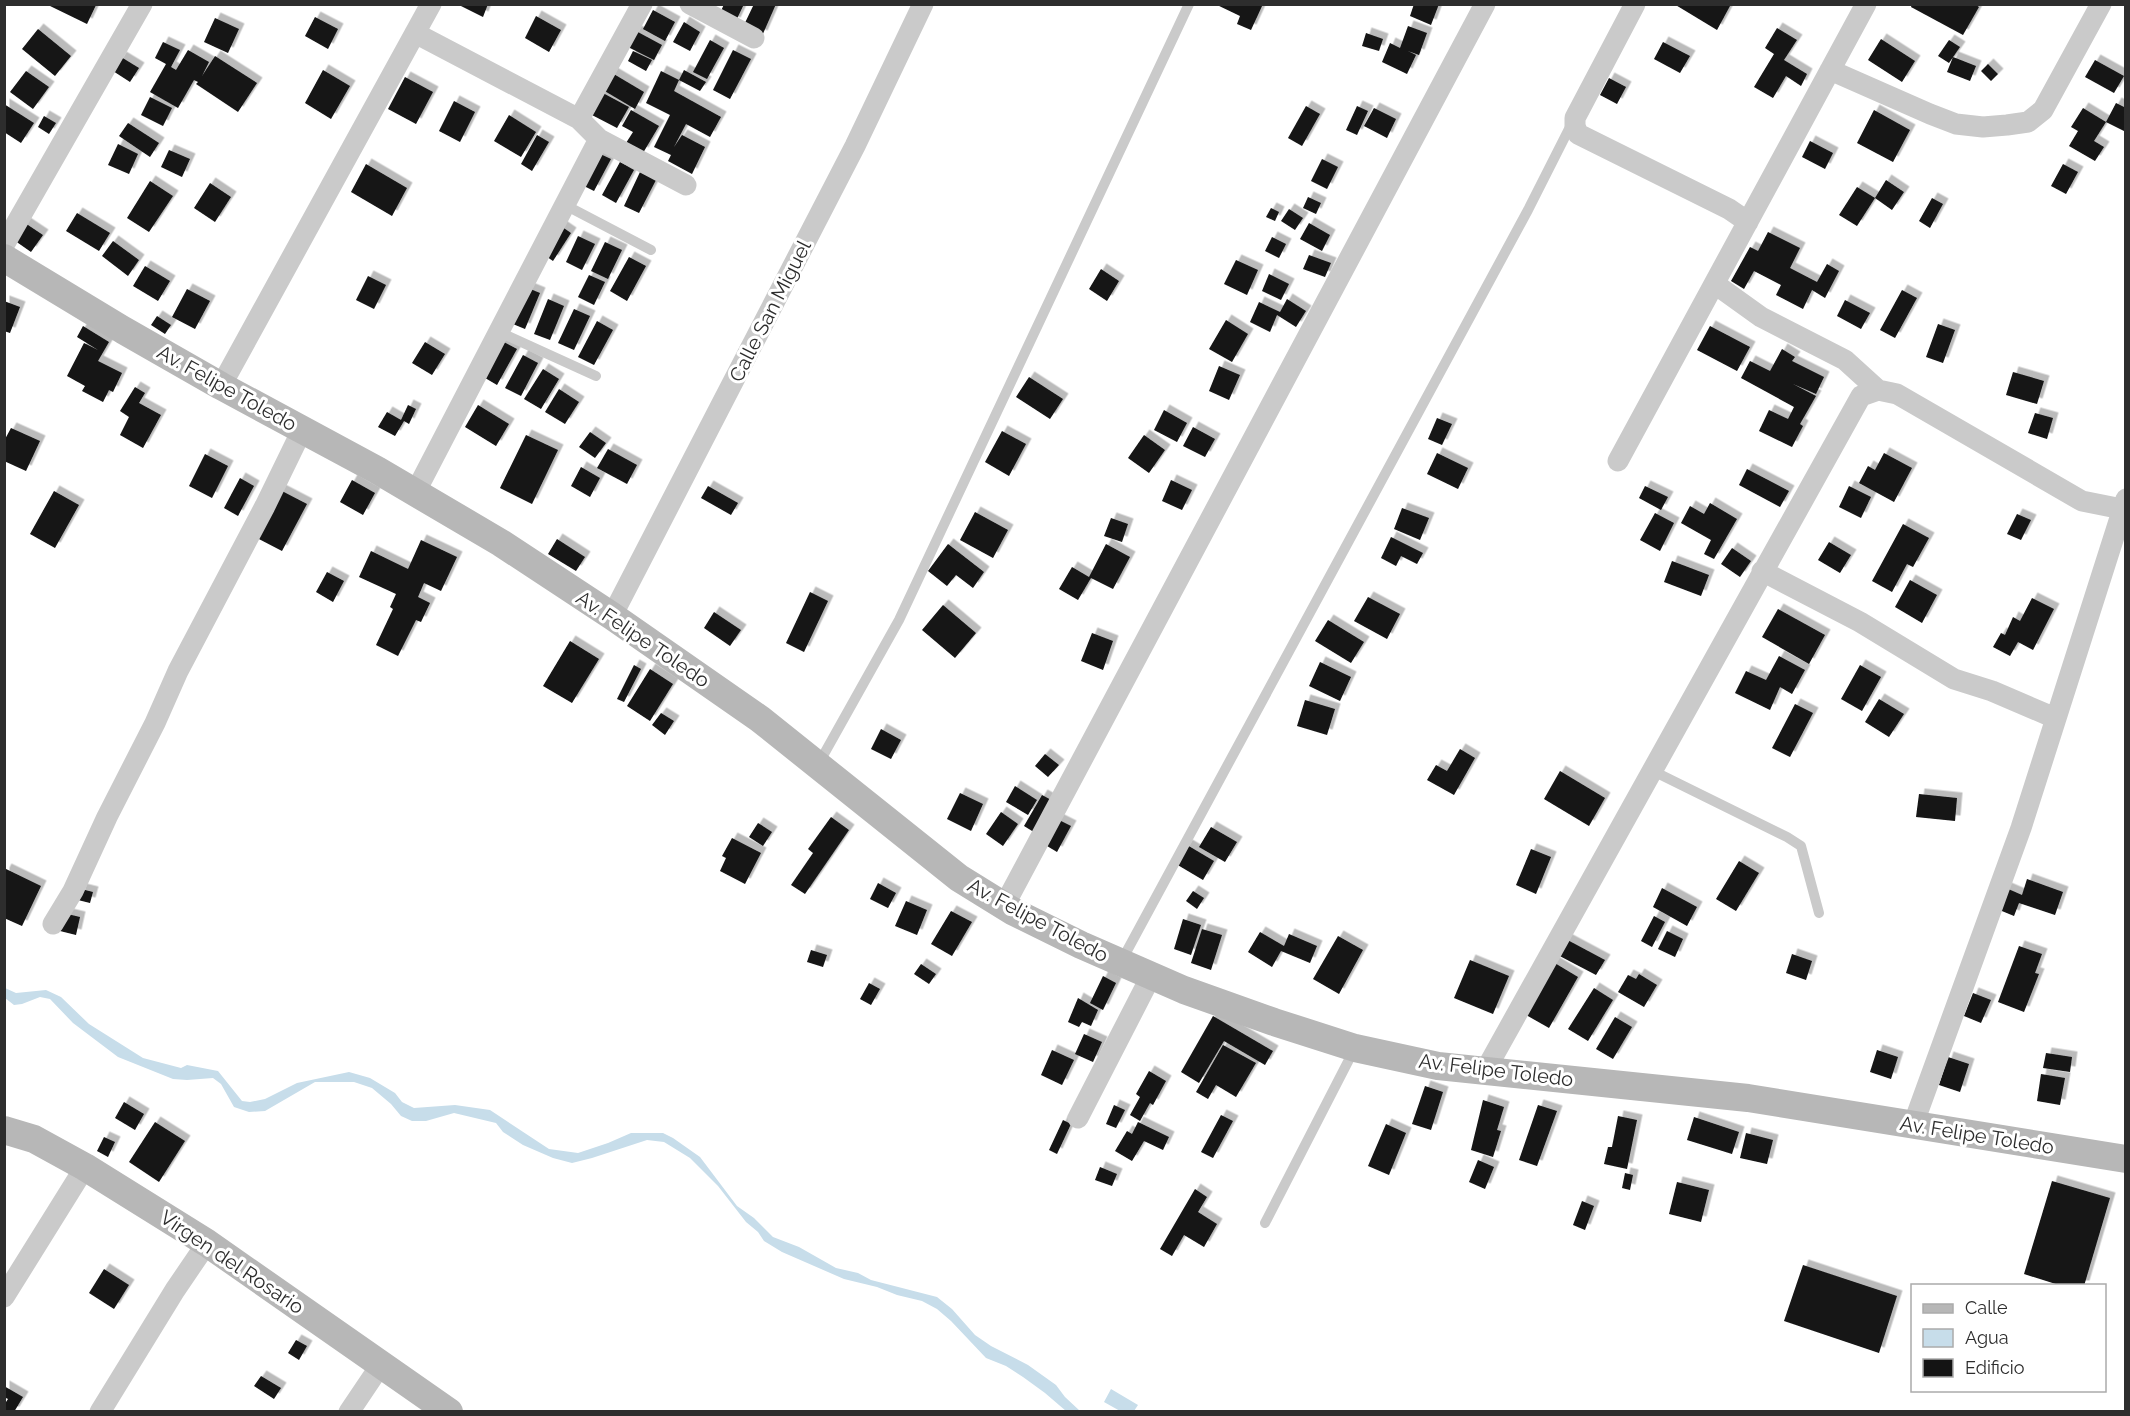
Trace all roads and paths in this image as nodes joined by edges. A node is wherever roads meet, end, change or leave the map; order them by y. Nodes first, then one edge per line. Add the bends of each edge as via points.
1 (142, 4) edge
2 (431, 4) edge
3 (642, 4) edge
4 (690, 4) edge
5 (923, 4) edge
6 (1189, 4) edge
7 (1485, 4) edge
8 (1635, 4) edge
9 (1866, 4) edge
10 (2102, 4) edge
11 (415, 33) junction
12 (754, 38) dead end
13 (1830, 70) junction
14 (1575, 118) junction
15 (579, 119) junction
16 (599, 139) junction
17 (686, 185) dead end
18 (565, 205) junction
19 (1748, 222) junction
20 (4, 245) edge
21 (651, 250) dead end
22 (4, 258) edge
23 (1715, 284) junction
24 (499, 332) junction
25 (596, 376) dead end
26 (220, 386) junction
27 (1878, 390) junction
28 (302, 430) junction
29 (1618, 461) dead end
30 (416, 493) junction
31 (2124, 504) edge
32 (1762, 571) junction
33 (612, 616) junction
34 (2055, 718) junction
35 (817, 766) junction
36 (1651, 770) junction
37 (1004, 906) junction
38 (1819, 914) dead end
39 (53, 924) dead end
40 (1121, 962) junction
41 (1151, 976) junction
42 (1355, 1048) junction
43 (1485, 1071) junction
44 (1078, 1118) dead end
45 (1913, 1125) junction
46 (4, 1130) edge
47 (2126, 1159) edge
48 (86, 1167) junction
49 (1266, 1223) dead end
50 (207, 1243) junction
51 (4, 1297) edge
52 (381, 1363) junction
53 (100, 1412) edge
54 (349, 1412) edge
55 (449, 1412) edge

1 - 20 street
2 - 11 street
3 - 15 street
4 - 12 street
5 - 33 street, Calle San Miguel via 855,146
6 - 35 lane via 899,620
7 - 37 street
8 - 14 street
9 - 13 street
10 - 13 street via 2043,110 2028,122 1983,127 1956,124
11 - 15 street
11 - 26 street
13 - 19 street
14 - 19 street via 1578,134
14 - 40 lane
15 - 16 street
16 - 17 street
16 - 18 street
18 - 21 lane
18 - 24 street
19 - 23 street
22 - 26 main road, Av. Felipe Toledo
23 - 27 street via 1761,317 1845,360
23 - 29 street
24 - 25 lane
24 - 30 street
26 - 28 main road, Av. Felipe Toledo
27 - 31 street via 1897,394 2082,501
27 - 32 street via 1861,396
28 - 30 main road, Av. Felipe Toledo
28 - 39 street via 178,671 73,891
30 - 33 main road, Av. Felipe Toledo
31 - 34 street
32 - 34 street via 1860,622 1954,679
32 - 36 street
33 - 35 main road, Av. Felipe Toledo via 760,719
34 - 45 street via 2020,828
35 - 37 main road, Av. Felipe Toledo via 959,878
36 - 38 lane via 1801,846
36 - 43 street
37 - 40 main road, Av. Felipe Toledo
40 - 41 main road, Av. Felipe Toledo
41 - 42 main road, Av. Felipe Toledo
41 - 44 street
42 - 43 main road, Av. Felipe Toledo via 1438,1066
42 - 49 lane
43 - 45 main road, Av. Felipe Toledo via 1749,1098
45 - 47 main road, Av. Felipe Toledo
46 - 48 main road, Virgen del Rosario via 34,1139
48 - 50 main road, Virgen del Rosario
48 - 51 street
50 - 52 main road, Virgen del Rosario
50 - 53 street
52 - 54 street
52 - 55 main road, Virgen del Rosario

